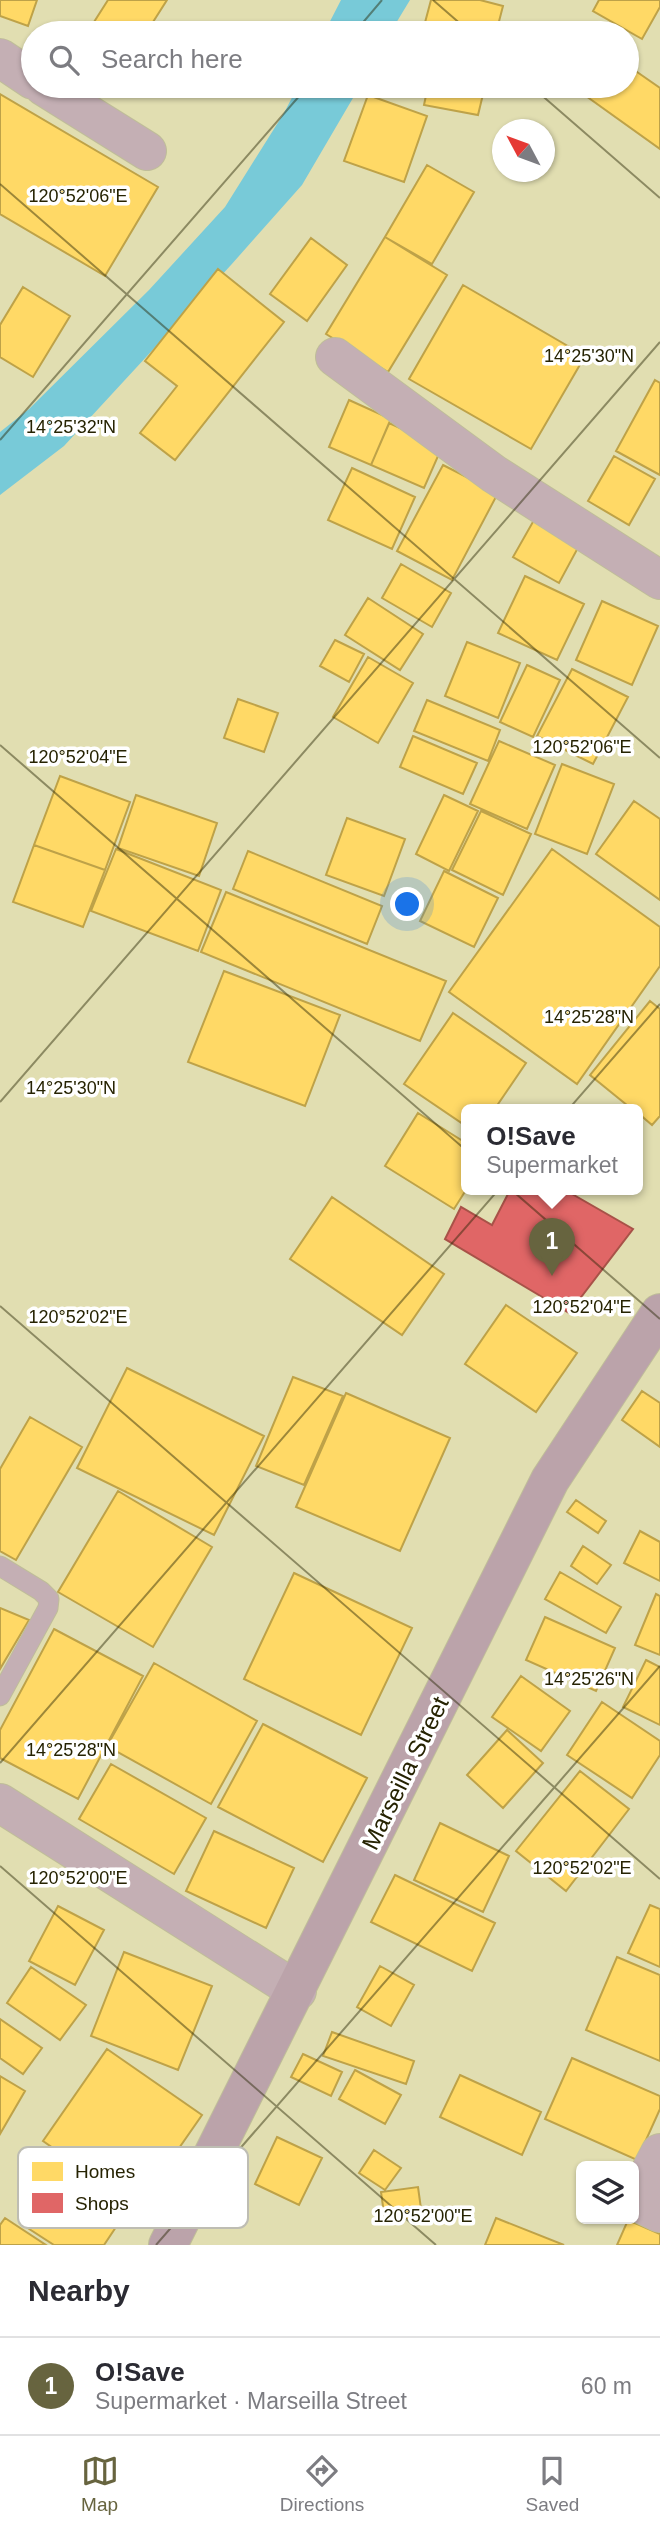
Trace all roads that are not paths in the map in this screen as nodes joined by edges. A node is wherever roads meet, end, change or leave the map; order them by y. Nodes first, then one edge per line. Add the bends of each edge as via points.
1 (0, 58) edge
2 (21, 72) edge
3 (62, 98) edge
4 (147, 151) dead end
5 (335, 357) dead end
6 (660, 580) edge
7 (660, 1312) edge
8 (0, 1566) edge
9 (0, 1696) edge
10 (0, 1803) edge
11 (297, 1990) junction
12 (217, 2147) edge
13 (660, 2153) edge
14 (660, 2213) edge
15 (176, 2228) edge
16 (167, 2245) edge

1 - 2 street
3 - 4 street
5 - 6 street via 494,474
7 - 11 main road, Marseilla Street via 550,1480
8 - 9 lane via 49,1599
10 - 11 street
11 - 12 main road, Marseilla Street
13 - 14 street via 635,2201
15 - 16 main road, Marseilla Street

